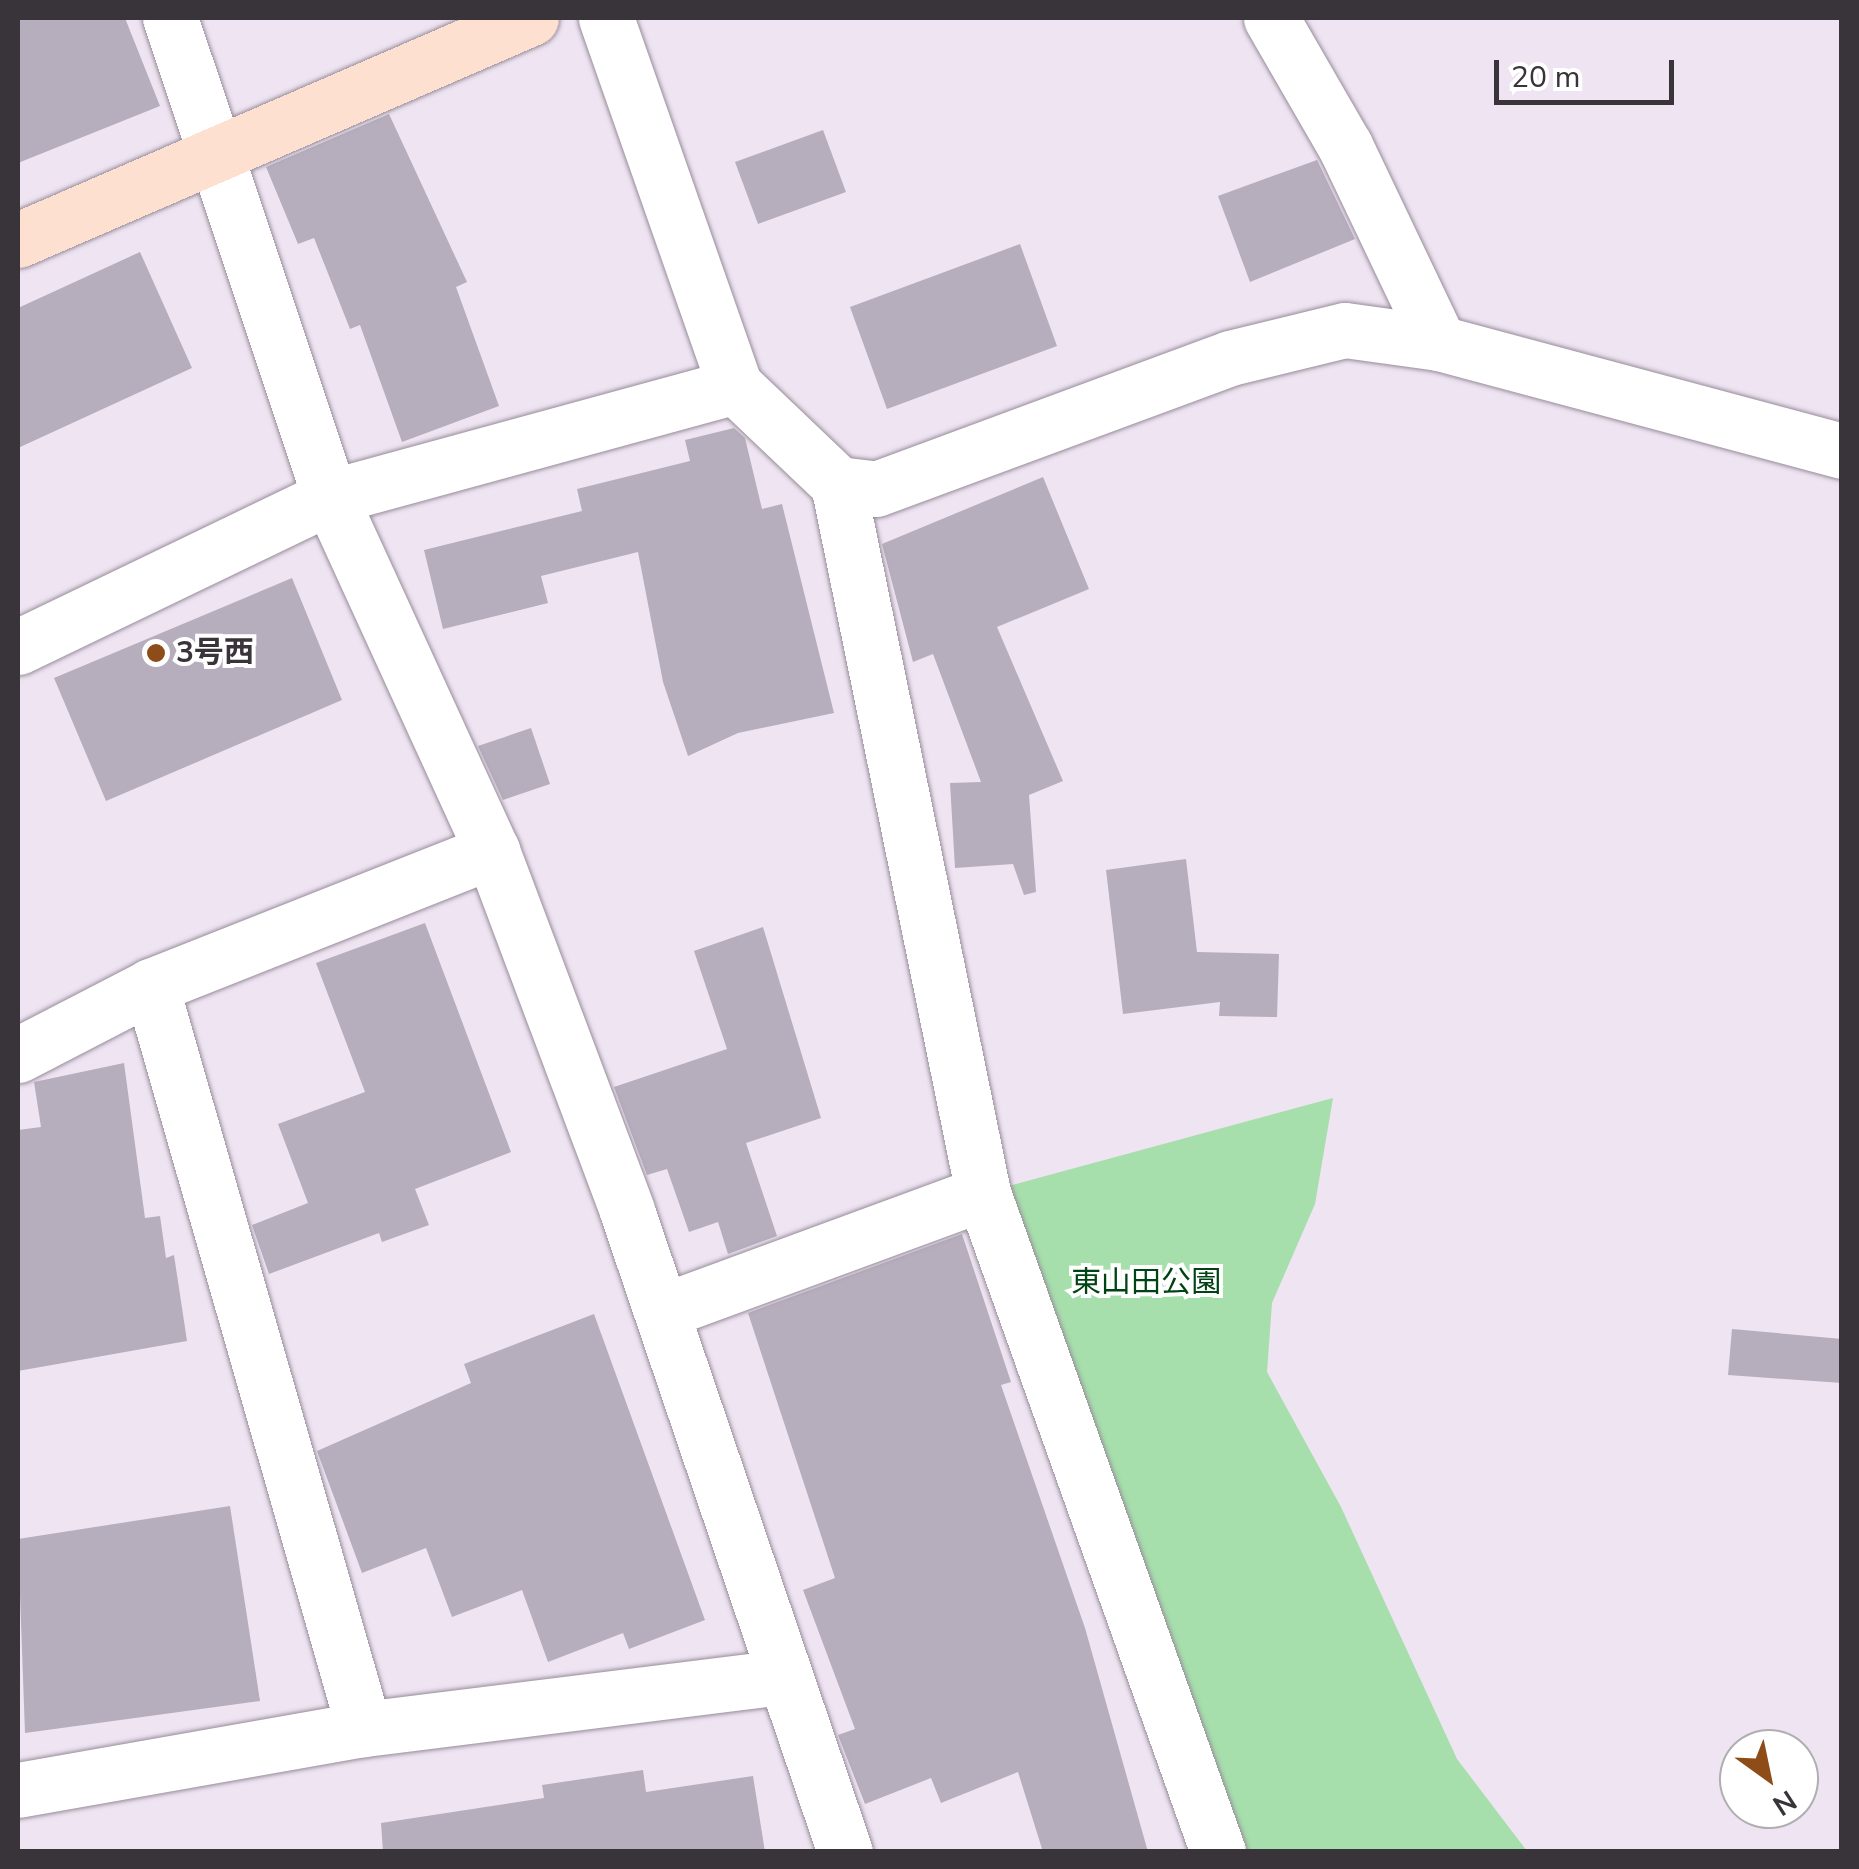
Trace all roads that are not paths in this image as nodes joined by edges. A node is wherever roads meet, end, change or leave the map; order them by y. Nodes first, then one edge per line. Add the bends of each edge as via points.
1 (170, 18) edge
2 (531, 18) edge
3 (606, 18) edge
4 (1272, 18) edge
5 (219, 146) junction
6 (18, 240) edge
7 (1439, 343) junction
8 (735, 386) junction
9 (1842, 451) edge
10 (838, 484) junction
11 (330, 496) junction
12 (18, 647) edge
13 (492, 851) junction
14 (151, 986) junction
15 (18, 1056) edge
16 (982, 1193) junction
17 (663, 1311) junction
18 (781, 1677) junction
19 (364, 1729) junction
20 (18, 1790) edge
21 (845, 1852) edge
22 (1218, 1852) edge

1 - 5 street
2 - 5 street
3 - 8 street
4 - 7 street via 1345,146
5 - 6 street
5 - 11 street
7 - 9 street
7 - 10 street via 1345,330 1230,358 876,489
8 - 10 street
8 - 11 street
10 - 16 street
11 - 12 street
11 - 13 street
13 - 14 street
13 - 17 street
14 - 15 street
14 - 19 street
16 - 17 street
16 - 22 street
17 - 18 street
18 - 19 street
18 - 21 street
19 - 20 street

